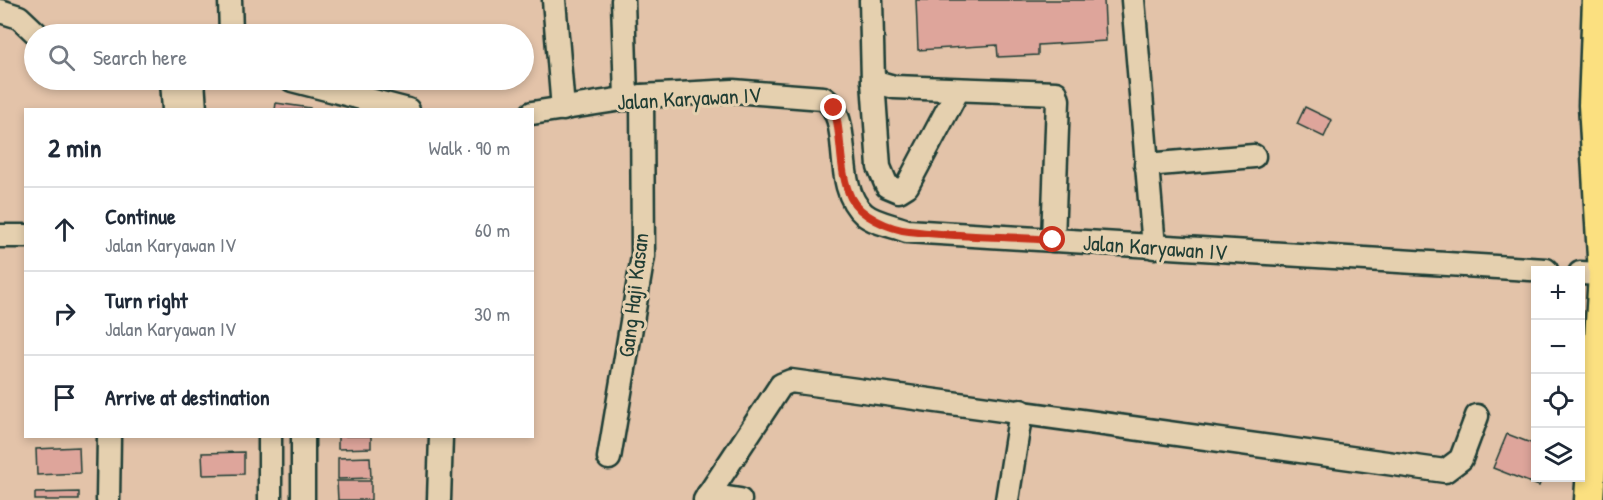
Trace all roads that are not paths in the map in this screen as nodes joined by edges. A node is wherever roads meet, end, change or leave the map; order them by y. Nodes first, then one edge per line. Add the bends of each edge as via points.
1 (230, 0) edge
2 (554, 0) edge
3 (623, 0) edge
4 (871, 0) edge
5 (1133, 0) edge
6 (1597, 0) edge
7 (0, 11) edge
8 (27, 24) edge
9 (231, 24) edge
10 (873, 81) junction
11 (173, 90) edge
12 (194, 90) edge
13 (331, 90) edge
14 (958, 90) junction
15 (634, 97) junction
16 (174, 108) edge
17 (195, 108) edge
18 (400, 108) edge
19 (563, 109) junction
20 (534, 113) edge
21 (1254, 156) dead end
22 (1146, 165) junction
23 (0, 236) edge
24 (24, 236) edge
25 (1053, 240) junction
26 (1154, 247) junction
27 (1531, 269) edge
28 (1585, 273) edge
29 (1603, 274) edge
30 (1020, 411) junction
31 (1477, 416) dead end
32 (109, 438) edge
33 (270, 438) edge
34 (303, 438) edge
35 (441, 438) edge
36 (609, 458) dead end
37 (706, 497) edge
38 (442, 499) edge
39 (108, 500) edge
40 (270, 500) edge
41 (303, 500) edge
42 (740, 500) edge
43 (1007, 500) edge
44 (1589, 500) edge

1 - 9 street
2 - 19 street
3 - 15 street, Gang Haji Kasan
4 - 10 street
5 - 22 street
6 - 29 main road via 1593,105
7 - 8 street via 20,17
10 - 14 street via 894,87
10 - 14 street via 879,167 886,186 899,191 907,186
11 - 16 street
12 - 17 street
13 - 18 street
14 - 25 street via 1047,91 1057,96
15 - 19 street, Jalan Karyawan IV
15 - 25 street, Jalan Karyawan IV via 733,91 823,98 834,108 844,177 852,199 865,215 907,231
15 - 36 street, Gang Haji Kasan via 643,256
19 - 20 street, Jalan Karyawan IV
21 - 22 street
22 - 26 street
23 - 24 street
25 - 26 street, Jalan Karyawan IV
26 - 27 street, Jalan Karyawan IV
28 - 29 street
29 - 44 main road
30 - 31 street via 1445,471 1461,459
30 - 37 street via 791,381 781,386
30 - 43 street
32 - 39 street
33 - 40 street
34 - 41 street
35 - 38 street
37 - 42 street

